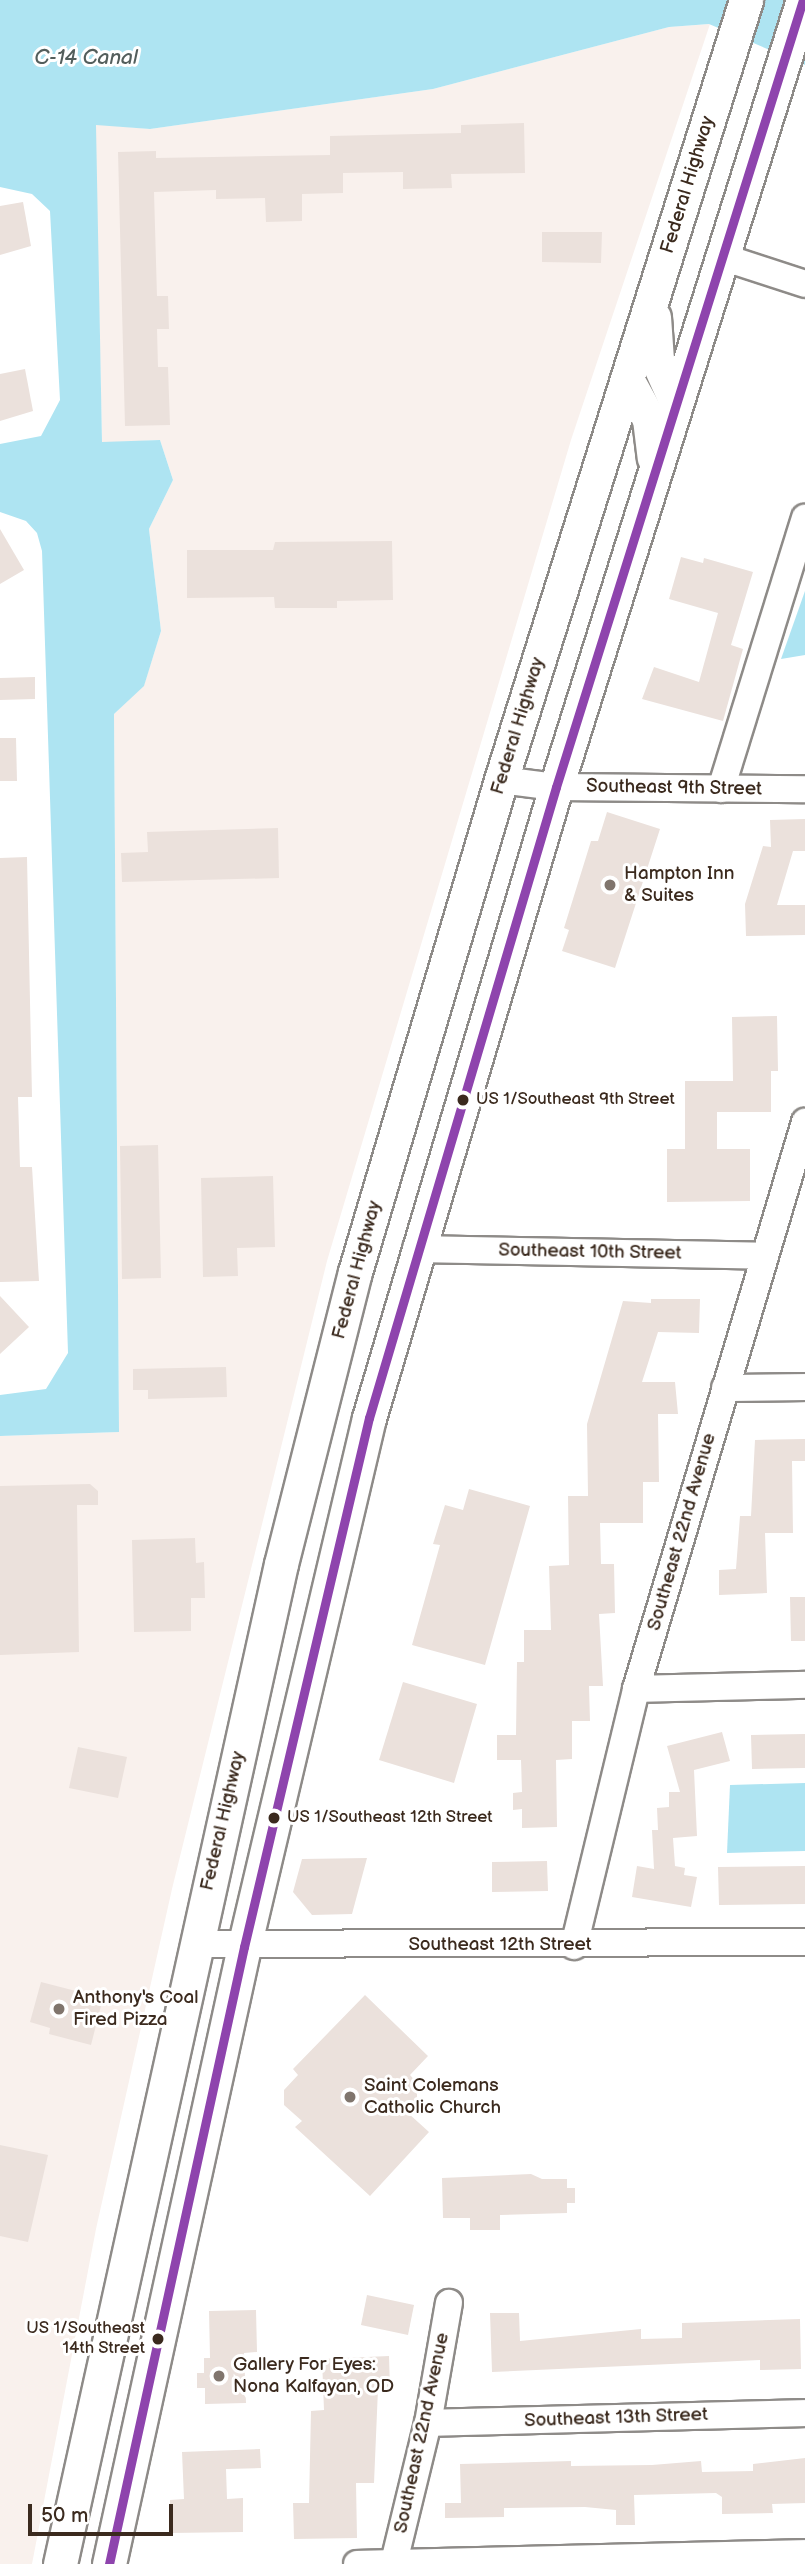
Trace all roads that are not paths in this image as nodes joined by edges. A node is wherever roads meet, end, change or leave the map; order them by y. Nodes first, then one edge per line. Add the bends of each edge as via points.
1 (746, 0) edge
2 (803, 0) edge
3 (722, 257) junction
4 (805, 284) edge
5 (653, 297) junction
6 (627, 379) junction
7 (676, 402) junction
8 (655, 471) junction
9 (805, 518) edge
10 (501, 780) junction
11 (556, 787) junction
12 (721, 789) junction
13 (805, 789) edge
14 (805, 1122) edge
15 (382, 1178) junction
16 (416, 1249) junction
17 (765, 1256) junction
18 (355, 1272) junction
19 (387, 1352) junction
20 (805, 1387) edge
21 (725, 1388) junction
22 (805, 1685) edge
23 (636, 1689) junction
24 (805, 1942) edge
25 (196, 1944) junction
26 (574, 1946) junction
27 (244, 1947) junction
28 (449, 2303) dead end
29 (805, 2413) edge
30 (428, 2423) junction
31 (78, 2482) junction
32 (805, 2553) edge
33 (64, 2560) edge
34 (394, 2562) junction
35 (103, 2564) edge
36 (109, 2564) edge
37 (357, 2564) edge

1 - 5 main road, Federal Highway
2 - 3 main road
3 - 4 street
3 - 7 main road
5 - 6 main road, Federal Highway
5 - 7 main road via 657,360
6 - 8 main road via 649,419
6 - 10 main road, Federal Highway
7 - 8 main road
8 - 11 main road
9 - 12 street
10 - 11 street, Southeast 9th Street
10 - 15 main road, Federal Highway
11 - 12 street, Southeast 9th Street
11 - 16 main road
12 - 13 street, Southeast 9th Street
14 - 17 street, Southeast 22nd Avenue
15 - 16 main road via 391,1222
15 - 18 main road, Federal Highway
16 - 17 street, Southeast 10th Street
16 - 19 main road
17 - 21 street, Southeast 22nd Avenue
18 - 19 main road via 377,1307
18 - 25 main road, Federal Highway via 293,1511
19 - 27 main road via 328,1578
20 - 21 street
21 - 23 street, Southeast 22nd Avenue
22 - 23 street
23 - 26 street, Southeast 22nd Avenue
24 - 26 street, Southeast 12th Street
25 - 27 street, Southeast 12th Street
25 - 31 main road, Federal Highway
26 - 27 street, Southeast 12th Street
27 - 36 main road
28 - 30 street, Southeast 22nd Avenue
29 - 30 street, Southeast 13th Street
30 - 34 street, Southeast 22nd Avenue
31 - 33 main road, Federal Highway
31 - 35 main road via 88,2528
32 - 34 street
34 - 37 street

